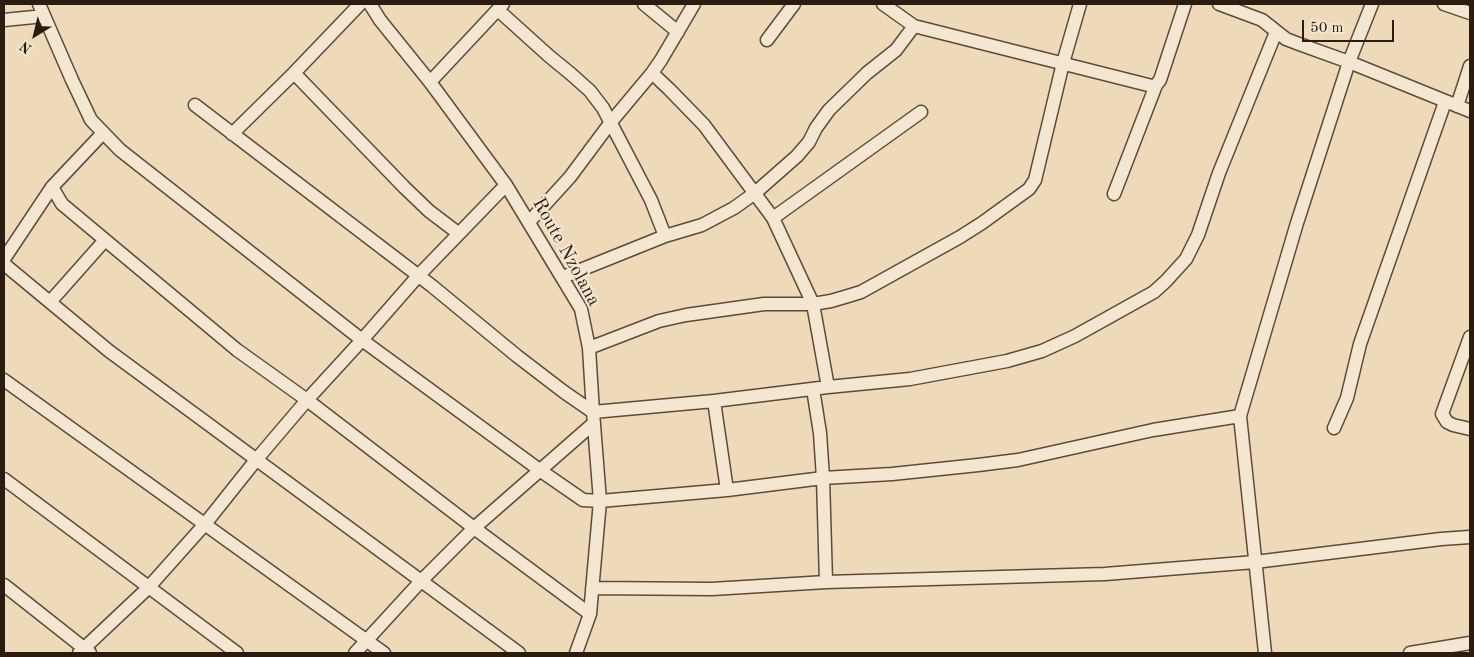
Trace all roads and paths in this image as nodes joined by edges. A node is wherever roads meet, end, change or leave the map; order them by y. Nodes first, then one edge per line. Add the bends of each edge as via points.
1 (39, 4) edge
2 (360, 4) edge
3 (370, 4) edge
4 (644, 4) edge
5 (694, 4) edge
6 (794, 4) edge
7 (883, 4) edge
8 (1080, 4) edge
9 (1185, 4) edge
10 (1219, 4) edge
11 (1372, 4) edge
12 (1444, 4) edge
13 (500, 7) edge
14 (1470, 13) edge
15 (44, 16) junction
16 (4, 20) edge
17 (914, 26) junction
18 (678, 32) junction
19 (1276, 32) junction
20 (766, 40) dead end
21 (1349, 62) junction
22 (1063, 63) junction
23 (1470, 66) edge
24 (294, 73) junction
25 (652, 73) junction
26 (430, 82) junction
27 (1156, 85) junction
28 (1451, 104) junction
29 (195, 106) dead end
30 (921, 112) dead end
31 (1470, 112) edge
32 (611, 122) junction
33 (104, 133) junction
34 (232, 134) junction
35 (506, 185) junction
36 (52, 187) junction
37 (755, 193) junction
38 (1114, 194) dead end
39 (773, 218) junction
40 (529, 222) junction
41 (458, 234) junction
42 (665, 236) junction
43 (105, 240) junction
44 (4, 259) edge
45 (4, 264) edge
46 (418, 276) junction
47 (563, 277) junction
48 (50, 302) junction
49 (813, 304) junction
50 (1470, 337) edge
51 (362, 340) junction
52 (590, 348) junction
53 (4, 380) edge
54 (828, 387) junction
55 (813, 389) junction
56 (307, 400) junction
57 (714, 401) junction
58 (1240, 416) junction
59 (593, 418) junction
60 (1334, 428) dead end
61 (1470, 429) edge
62 (256, 460) junction
63 (541, 471) junction
64 (823, 478) junction
65 (4, 480) edge
66 (727, 490) junction
67 (600, 501) junction
68 (204, 524) junction
69 (474, 528) junction
70 (1470, 538) edge
71 (1255, 562) junction
72 (421, 581) junction
73 (826, 582) junction
74 (4, 585) edge
75 (148, 588) junction
76 (592, 588) junction
77 (590, 614) junction
78 (367, 641) junction
79 (1470, 643) edge
80 (85, 652) edge
81 (237, 653) edge
82 (355, 653) edge
83 (384, 653) edge
84 (519, 653) edge
85 (576, 653) edge
86 (1265, 653) edge
87 (1410, 653) edge

1 - 15 street
2 - 24 street
3 - 26 street, Route Nzolana
4 - 18 street
5 - 18 street
6 - 20 street
7 - 17 street
8 - 22 street
9 - 27 street
10 - 19 street via 1262,20
11 - 21 street
12 - 14 street
13 - 26 street
13 - 32 street via 590,91
15 - 16 street
15 - 33 street via 90,120
17 - 22 street
17 - 37 street via 896,50 829,110 797,156
18 - 25 street
19 - 21 street
19 - 54 street via 1219,173 1198,235 1186,259 1154,292 1042,351 910,379
21 - 28 street
21 - 58 street
22 - 27 street
22 - 49 street via 1038,170 1029,189 960,237 861,292
23 - 28 street
24 - 34 street
24 - 41 street via 404,187
25 - 32 street
25 - 37 street via 704,125
26 - 35 street, Route Nzolana
27 - 38 street
28 - 31 street
28 - 60 street via 1360,344 1347,398
29 - 34 street
30 - 39 street
32 - 40 street via 570,177
32 - 42 street via 651,200
33 - 36 street
33 - 51 street via 120,150
34 - 46 street
35 - 40 street, Route Nzolana
35 - 41 street
36 - 43 street via 62,204
36 - 44 street
37 - 39 street
37 - 42 street via 702,225
39 - 49 street
40 - 47 street, Route Nzolana
41 - 46 street
42 - 47 street
43 - 48 street
43 - 56 street via 237,350
45 - 48 street
46 - 51 street
46 - 59 street
47 - 52 street, Route Nzolana via 581,309
48 - 62 street via 109,351
49 - 52 street via 764,304 686,315 659,321
49 - 54 street
50 - 61 street via 1442,414 1452,425
51 - 56 street
51 - 63 street
52 - 59 street, Route Nzolana
53 - 68 street
54 - 55 street
55 - 57 street
55 - 64 street
56 - 62 street
56 - 69 street
57 - 59 street
57 - 66 street
58 - 64 street via 1153,430 1018,460
58 - 71 street
59 - 63 street
59 - 67 street, Route Nzolana
62 - 68 street
62 - 72 street
63 - 67 street via 583,500
63 - 69 street
64 - 66 street
64 - 73 street
65 - 75 street
66 - 67 street
67 - 76 street, Route Nzolana
68 - 75 street
68 - 78 street
69 - 72 street
69 - 77 street
70 - 71 street
71 - 73 street via 1105,574
71 - 86 street
72 - 78 street
72 - 84 street
73 - 76 street via 712,589
74 - 80 street
75 - 80 street
75 - 81 street
76 - 77 street, Route Nzolana
77 - 85 street, Route Nzolana
78 - 82 street
78 - 83 street
79 - 87 street

